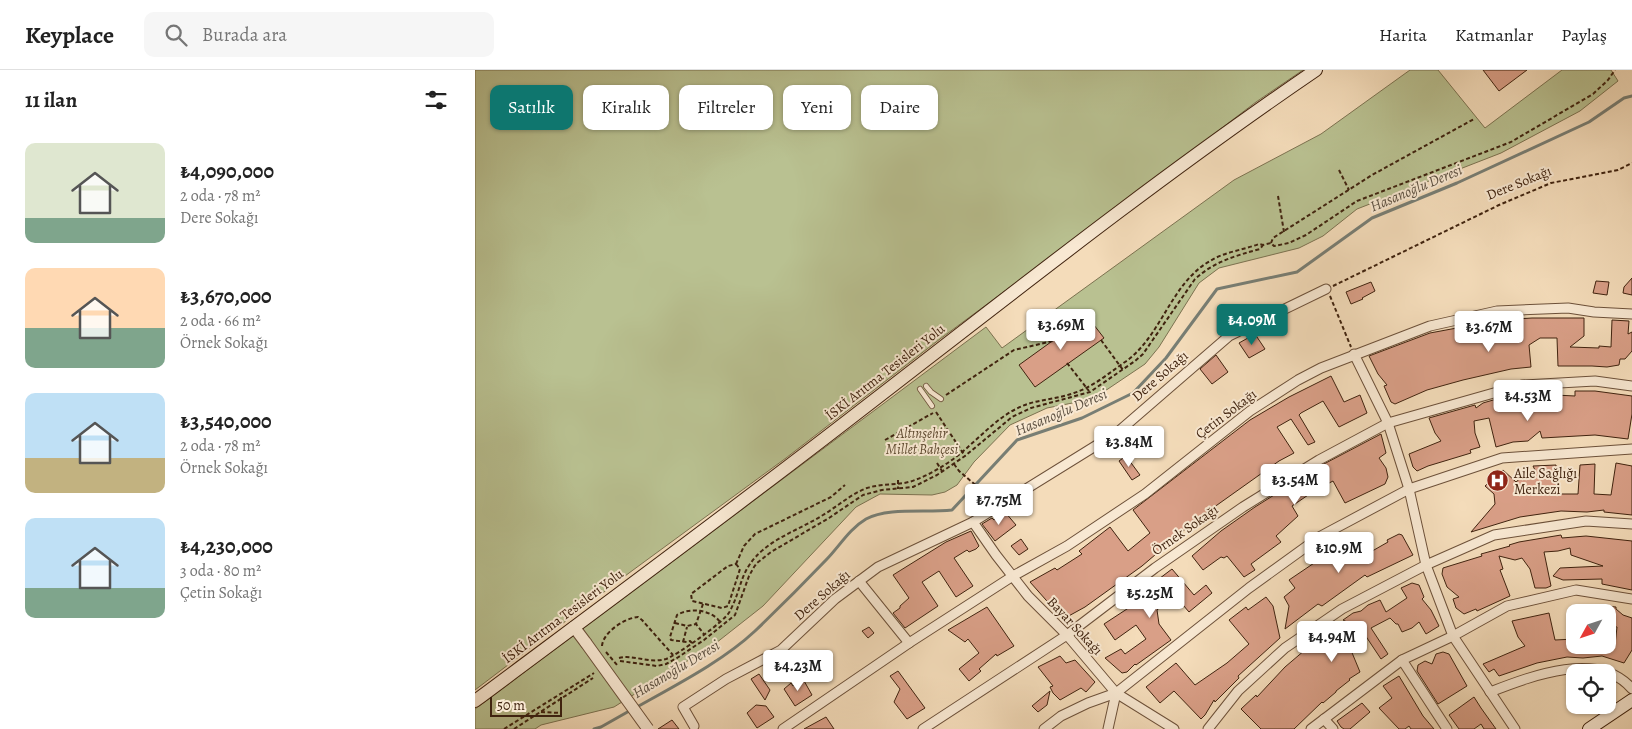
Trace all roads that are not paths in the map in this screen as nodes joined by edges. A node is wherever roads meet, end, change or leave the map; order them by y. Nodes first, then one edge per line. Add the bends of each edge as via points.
1 (1316, 70) edge
2 (1327, 289) road end
3 (1632, 314) edge
4 (1355, 354) junction
5 (926, 386) dead end
6 (1632, 386) edge
7 (920, 390) dead end
8 (941, 400) road end
9 (932, 406) dead end
10 (1388, 423) junction
11 (1632, 449) edge
12 (1409, 488) junction
13 (973, 522) junction
14 (1632, 524) edge
15 (1426, 565) junction
16 (1013, 576) junction
17 (859, 581) junction
18 (1632, 600) edge
19 (574, 627) junction
20 (1067, 635) junction
21 (1453, 636) junction
22 (909, 643) junction
23 (1402, 660) junction
24 (1632, 689) edge
25 (1490, 692) junction
26 (1116, 693) junction
27 (1632, 700) edge
28 (475, 701) edge
29 (1324, 719) junction
30 (695, 726) dead end
31 (648, 729) edge
32 (783, 729) edge
33 (923, 729) edge
34 (1044, 729) edge
35 (1108, 729) edge
36 (1174, 729) edge
37 (1208, 729) edge
38 (1311, 729) edge
39 (1333, 729) edge
40 (1447, 729) edge
41 (1515, 729) edge
42 (1589, 729) edge

1 - 19 main road, İSKİ Arıtma Tesisleri Yolu via 1147,191
2 - 13 street, Dere Sokağı via 1229,336 1117,432
3 - 4 street, Çetin Sokağı via 1568,308 1497,311 1430,326
4 - 10 street
4 - 16 street, Çetin Sokağı via 1282,390 1250,411 1145,494 1067,546
5 - 8 lane
6 - 10 street, Örnek Sokağı via 1595,381 1522,385
7 - 9 lane
10 - 12 street
10 - 20 street, Örnek Sokağı via 1243,506
11 - 12 street via 1502,458
12 - 15 street
12 - 26 street via 1321,536
13 - 16 street, Bayar Sokağı
13 - 17 street, Dere Sokağı via 878,567
14 - 15 street via 1586,521 1494,535
15 - 21 street
15 - 37 street via 1342,609 1285,648 1238,691
16 - 20 street, Bayar Sokağı
16 - 22 street, Çetin Sokağı
17 - 22 street
17 - 30 street, Dere Sokağı via 781,650 726,679 683,707
18 - 21 street via 1576,590 1507,606
19 - 28 main road, İSKİ Arıtma Tesisleri Yolu
19 - 31 street, bridge
20 - 26 street, Bayar Sokağı
20 - 33 street, Örnek Sokağı
21 - 23 street
21 - 25 street
22 - 32 street, Çetin Sokağı
23 - 29 street
23 - 40 street
24 - 25 street via 1607,672 1582,669 1539,674
25 - 41 street
26 - 34 street via 1061,716
26 - 35 street
26 - 36 street, Bayar Sokağı
27 - 42 main road
29 - 38 street
29 - 39 street

